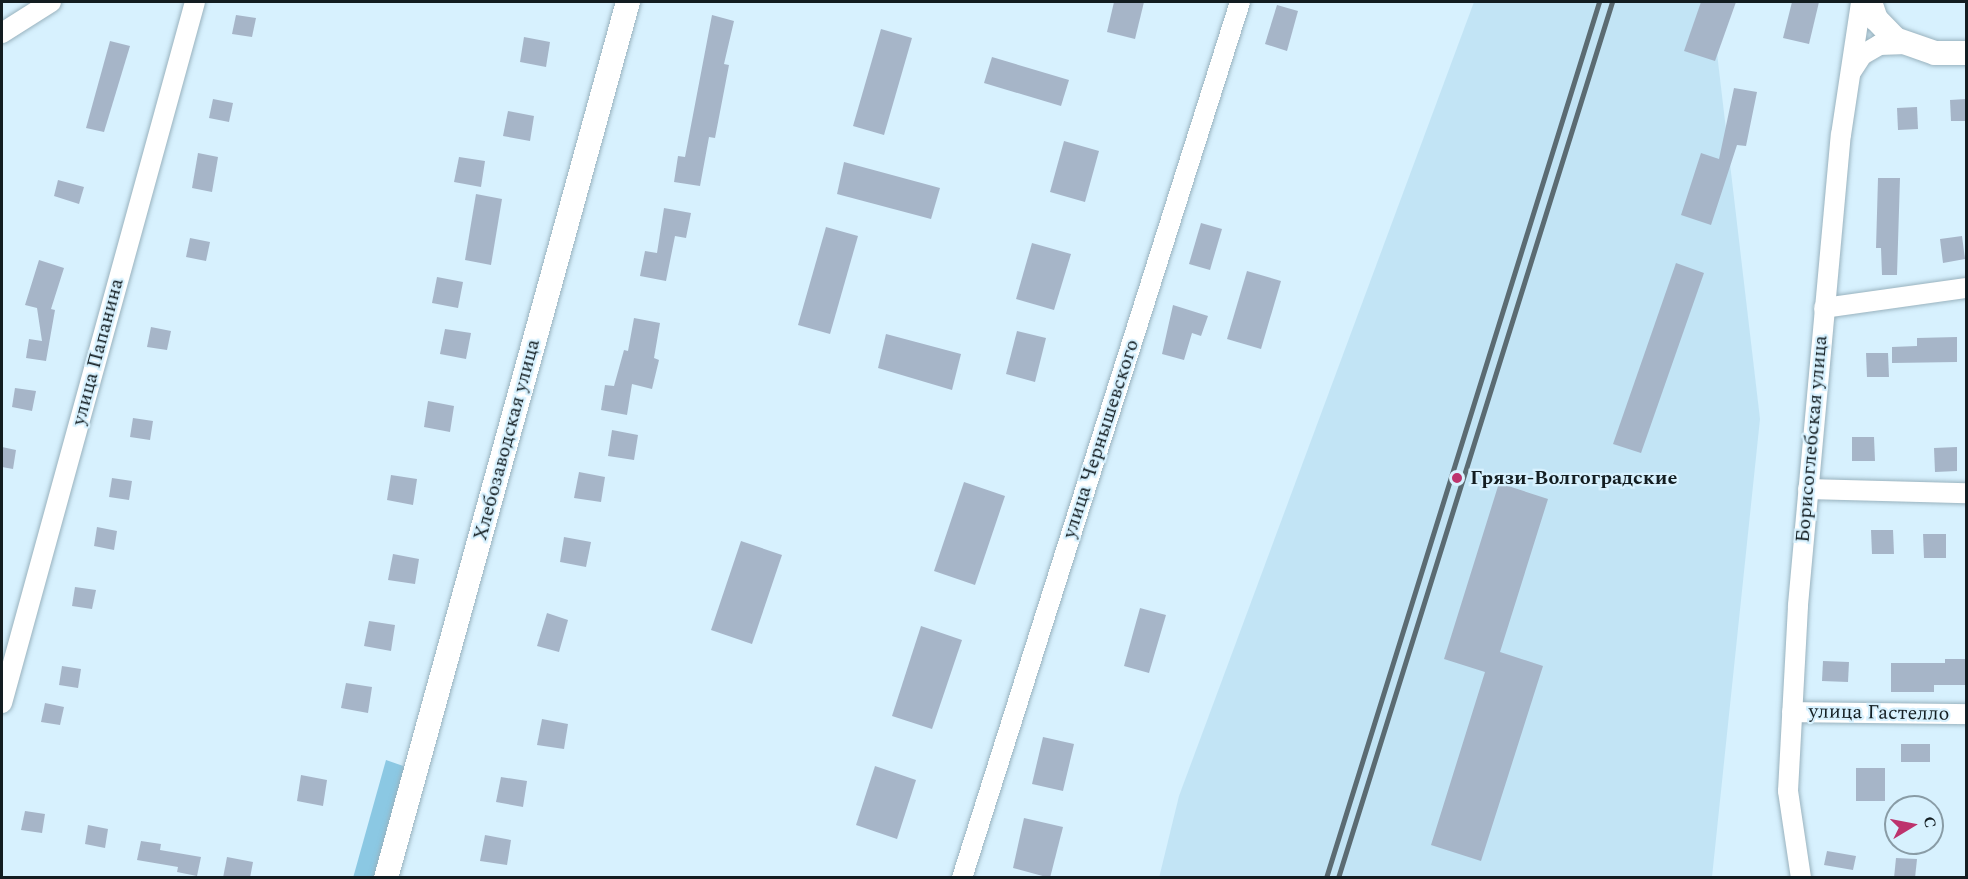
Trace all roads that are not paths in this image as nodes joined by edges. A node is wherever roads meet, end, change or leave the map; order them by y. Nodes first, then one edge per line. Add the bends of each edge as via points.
1 (51, 2) edge
2 (195, 2) edge
3 (628, 2) edge
4 (1240, 2) edge
5 (1861, 2) edge
6 (1870, 2) edge
7 (2, 33) edge
8 (1907, 44) junction
9 (1966, 53) edge
10 (1851, 72) junction
11 (1966, 288) edge
12 (1824, 308) junction
13 (1808, 489) junction
14 (1966, 493) edge
15 (2, 703) edge
16 (1792, 712) junction
17 (1966, 714) edge
18 (386, 878) edge
19 (962, 878) edge
20 (1801, 878) edge

1 - 7 street
2 - 15 street, улица Папанина
3 - 18 street, Хлебозаводская улица
4 - 19 street, улица Чернышевского
5 - 10 street, Борисоглебская улица
6 - 8 street via 1876,19
8 - 9 street via 1935,53
8 - 10 street via 1879,45 1862,55
10 - 12 street, Борисоглебская улица
11 - 12 street
12 - 13 street, Борисоглебская улица
13 - 14 street
13 - 16 street, Борисоглебская улица
16 - 17 street, улица Гастелло
16 - 20 street, Борисоглебская улица via 1788,791

